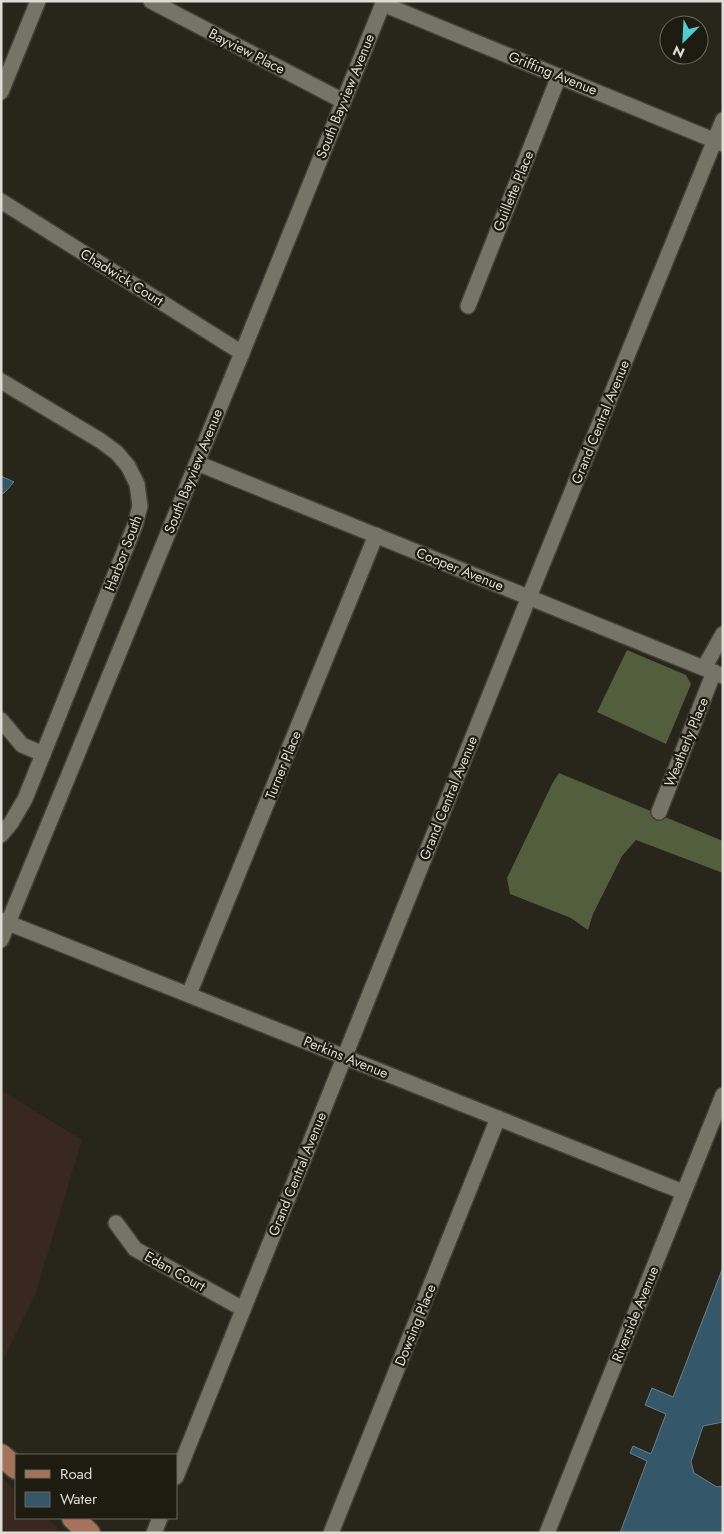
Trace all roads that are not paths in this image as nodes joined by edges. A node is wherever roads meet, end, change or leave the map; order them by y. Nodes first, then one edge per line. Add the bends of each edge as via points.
1 (38, 1) edge
2 (151, 1) edge
3 (383, 2) edge
4 (5, 71) edge
5 (559, 76) junction
6 (1, 92) edge
7 (343, 101) junction
8 (723, 120) edge
9 (719, 142) edge
10 (1, 201) edge
11 (468, 306) dead end
12 (242, 353) junction
13 (1, 381) edge
14 (197, 463) junction
15 (376, 535) junction
16 (529, 597) junction
17 (723, 634) edge
18 (714, 672) edge
19 (1, 720) edge
20 (43, 754) junction
21 (658, 812) dead end
22 (1, 835) edge
23 (5, 921) edge
24 (1, 940) edge
25 (189, 994) junction
26 (345, 1056) junction
27 (723, 1095) edge
28 (498, 1118) junction
29 (683, 1192) junction
30 (116, 1223) dead end
31 (243, 1309) junction
32 (1, 1455) edge
33 (15, 1467) edge
34 (178, 1472) edge
35 (74, 1519) edge
36 (160, 1519) edge
37 (89, 1533) edge
38 (154, 1533) edge
39 (331, 1533) edge
40 (547, 1533) edge

1 - 4 street
2 - 7 street, Bayview Place
3 - 5 street, Griffing Avenue
3 - 7 street, South Bayview Avenue
4 - 6 street
5 - 9 street, Griffing Avenue
5 - 11 street, Guillette Place
7 - 12 street, South Bayview Avenue
8 - 9 street, Grand Central Avenue
9 - 16 street, Grand Central Avenue
10 - 12 street, Chadwick Court
12 - 14 street, South Bayview Avenue
13 - 20 street, Harbor South via 117,453 137,484 140,506
14 - 15 street, Cooper Avenue
14 - 23 street, South Bayview Avenue
15 - 16 street, Cooper Avenue
15 - 25 street, Turner Place
16 - 18 street, Cooper Avenue
16 - 26 street, Grand Central Avenue
17 - 18 street, Weatherly Place
18 - 21 street, Weatherly Place
19 - 20 street via 22,745
20 - 22 street, Harbor South via 25,798
23 - 24 street, South Bayview Avenue
23 - 25 street, Perkins Avenue
25 - 26 street, Perkins Avenue
26 - 28 street, Perkins Avenue
26 - 31 street, Grand Central Avenue
27 - 29 street, Riverside Avenue
28 - 29 street, Perkins Avenue
28 - 39 street, Dowsing Place
29 - 40 street, Riverside Avenue
30 - 31 street, Edan Court via 135,1249
31 - 34 street, Grand Central Avenue
32 - 33 main road
35 - 37 main road
36 - 38 street

